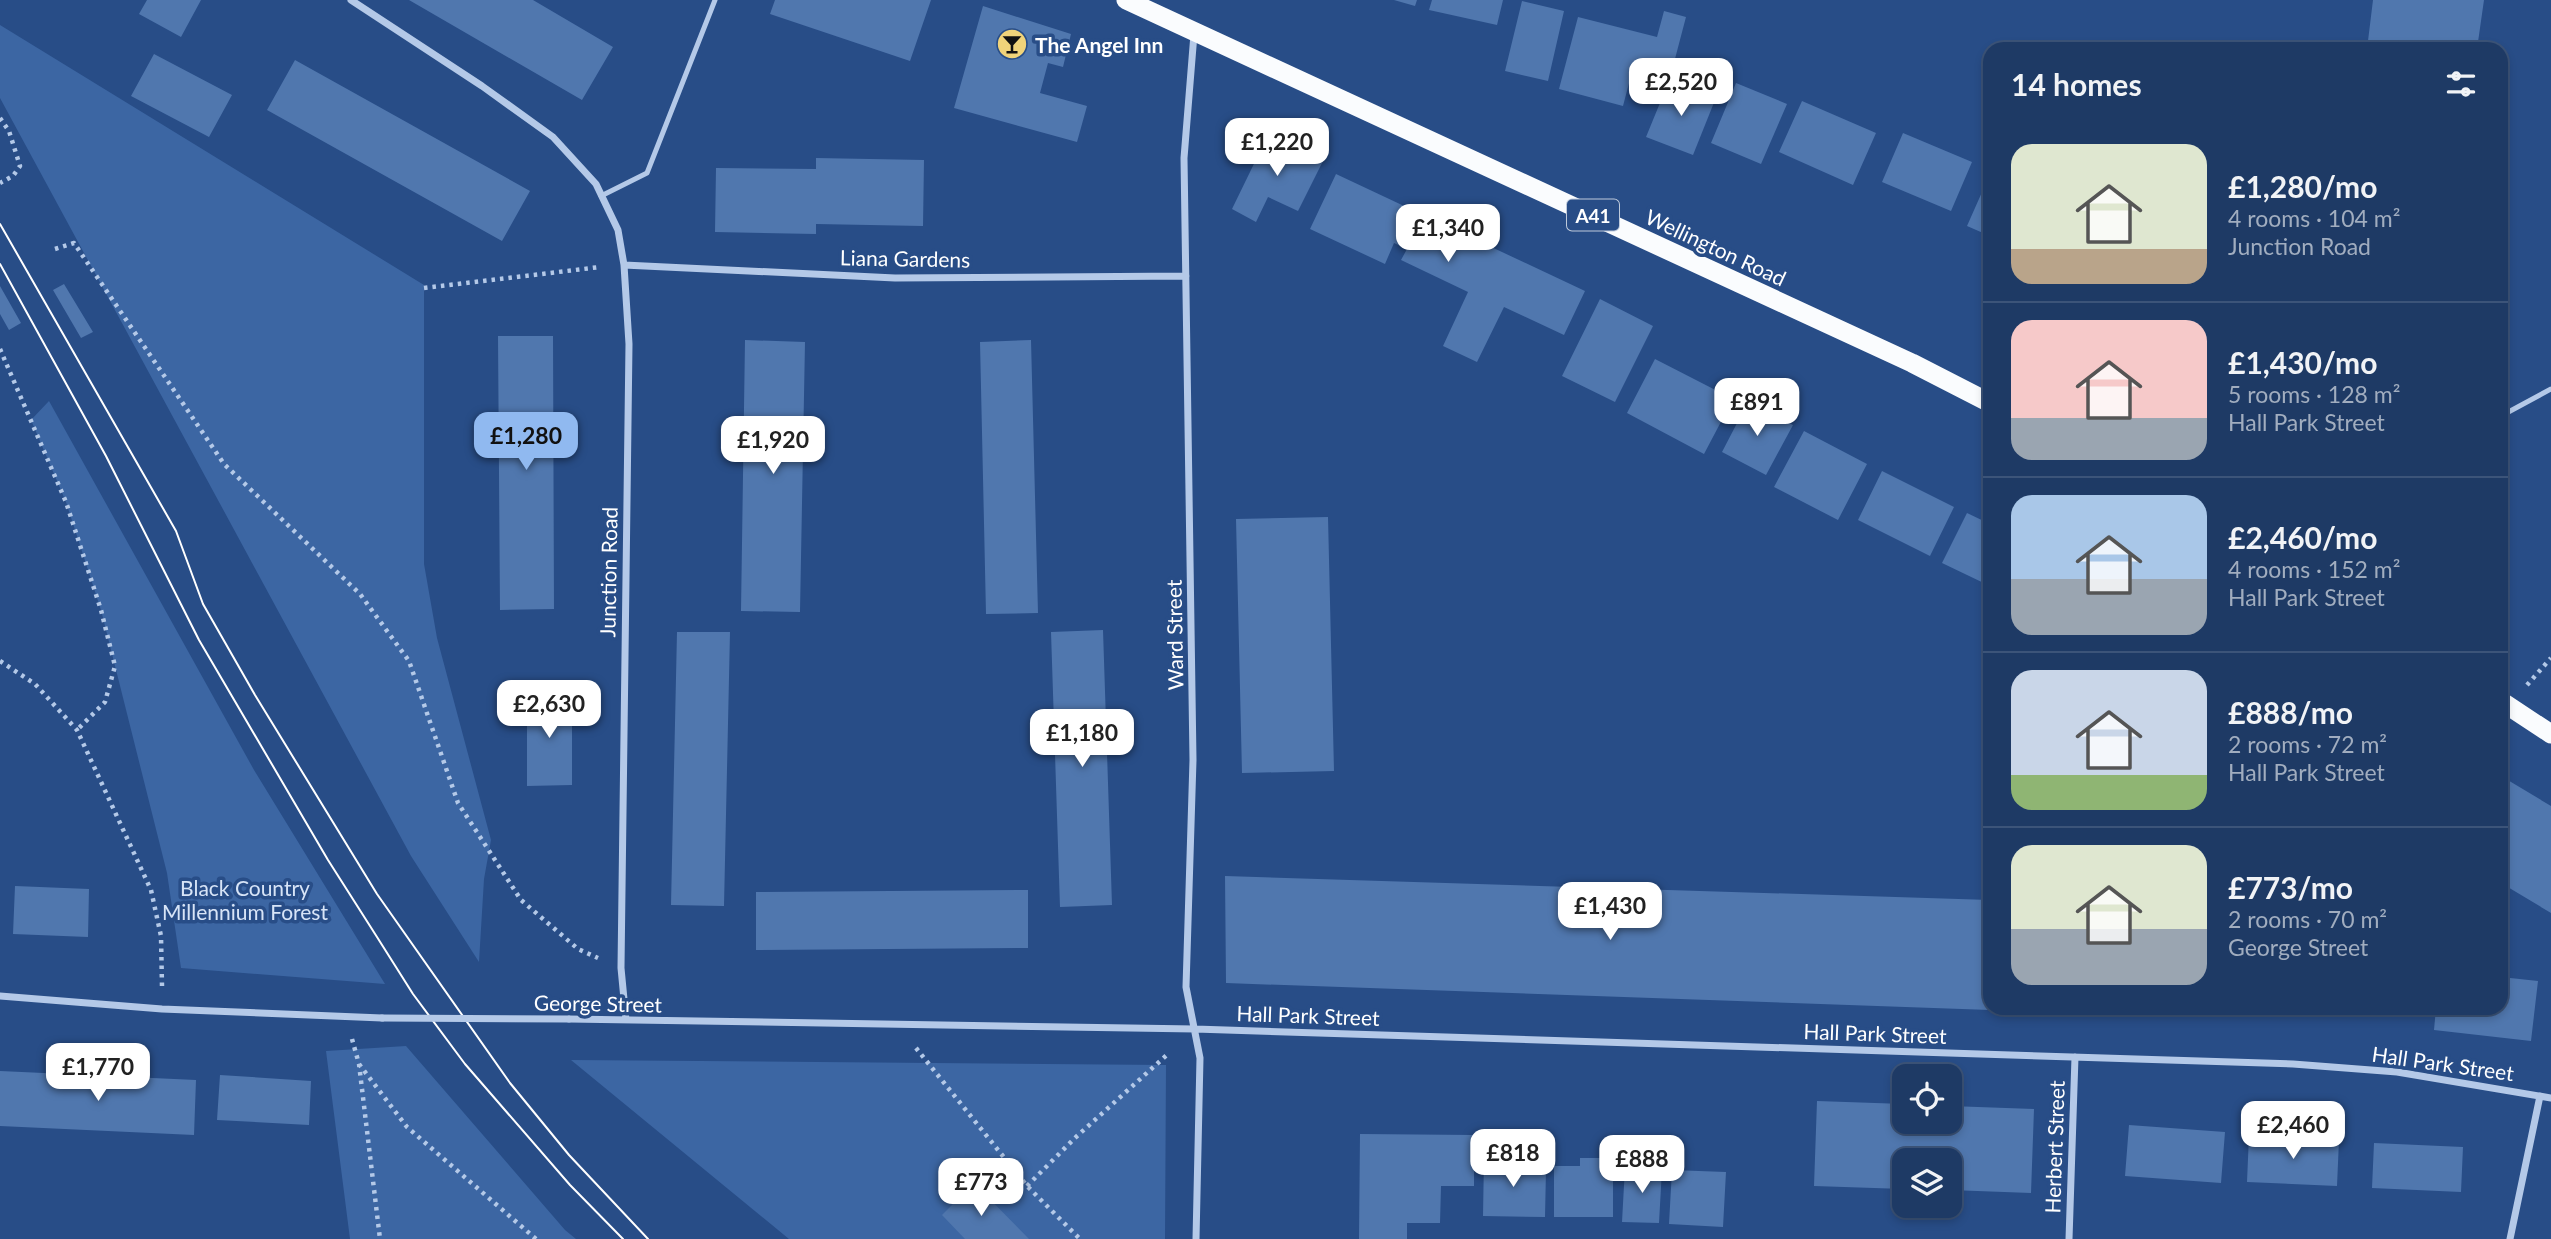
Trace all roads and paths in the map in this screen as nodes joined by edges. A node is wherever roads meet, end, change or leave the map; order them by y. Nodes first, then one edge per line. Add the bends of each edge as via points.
1 (351, 0) edge
2 (715, 0) edge
3 (1126, 0) edge
4 (1194, 30) junction
5 (0, 118) edge
6 (0, 183) edge
7 (601, 196) junction
8 (55, 249) dead end
9 (624, 265) junction
10 (1186, 276) junction
11 (424, 288) dead end
12 (0, 349) edge
13 (2551, 389) edge
14 (1983, 399) edge
15 (2508, 412) edge
16 (0, 661) edge
17 (2508, 706) edge
18 (77, 730) junction
19 (2551, 734) edge
20 (621, 968) junction
21 (0, 996) edge
22 (162, 1009) junction
23 (347, 1018) junction
24 (626, 1020) junction
25 (898, 1026) junction
26 (1195, 1028) junction
27 (2075, 1057) junction
28 (359, 1064) junction
29 (2540, 1096) junction
30 (2551, 1098) edge
31 (1027, 1186) junction
32 (380, 1239) edge
33 (536, 1239) edge
34 (1080, 1239) edge
35 (1196, 1239) edge
36 (2068, 1239) edge
37 (2510, 1239) edge

1 - 7 street, Junction Road via 553,137 596,184
2 - 7 lane via 647,173
3 - 4 highway, A41
4 - 10 street, Ward Street via 1184,158
4 - 14 highway, Wellington Road / A41
5 - 6 path via 20,166
7 - 9 street, Junction Road via 618,230
8 - 20 path via 74,243 224,464 360,594 409,662 458,803 521,900 578,949
9 - 10 street, Liana Gardens via 895,278
9 - 11 path
9 - 20 street, Junction Road via 629,344
10 - 26 street, Ward Street via 1193,760 1186,987
12 - 18 path via 66,502 115,666 104,702
13 - 15 lane
16 - 18 path via 35,684
17 - 19 highway
18 - 22 path via 151,890 161,936
20 - 24 street, Junction Road
21 - 22 street, George Street
22 - 23 street, George Street
23 - 24 street, George Street, bridge
23 - 28 path
24 - 25 street, George Street
25 - 26 street, George Street
25 - 31 path
26 - 27 street, Hall Park Street
26 - 31 path
26 - 35 street, Ward Street via 1200,1058
27 - 29 street, Hall Park Street via 2397,1072
27 - 36 street, Herbert Street
28 - 32 path
28 - 33 path via 407,1127
29 - 30 street, Hall Park Street
29 - 37 street
31 - 34 path

